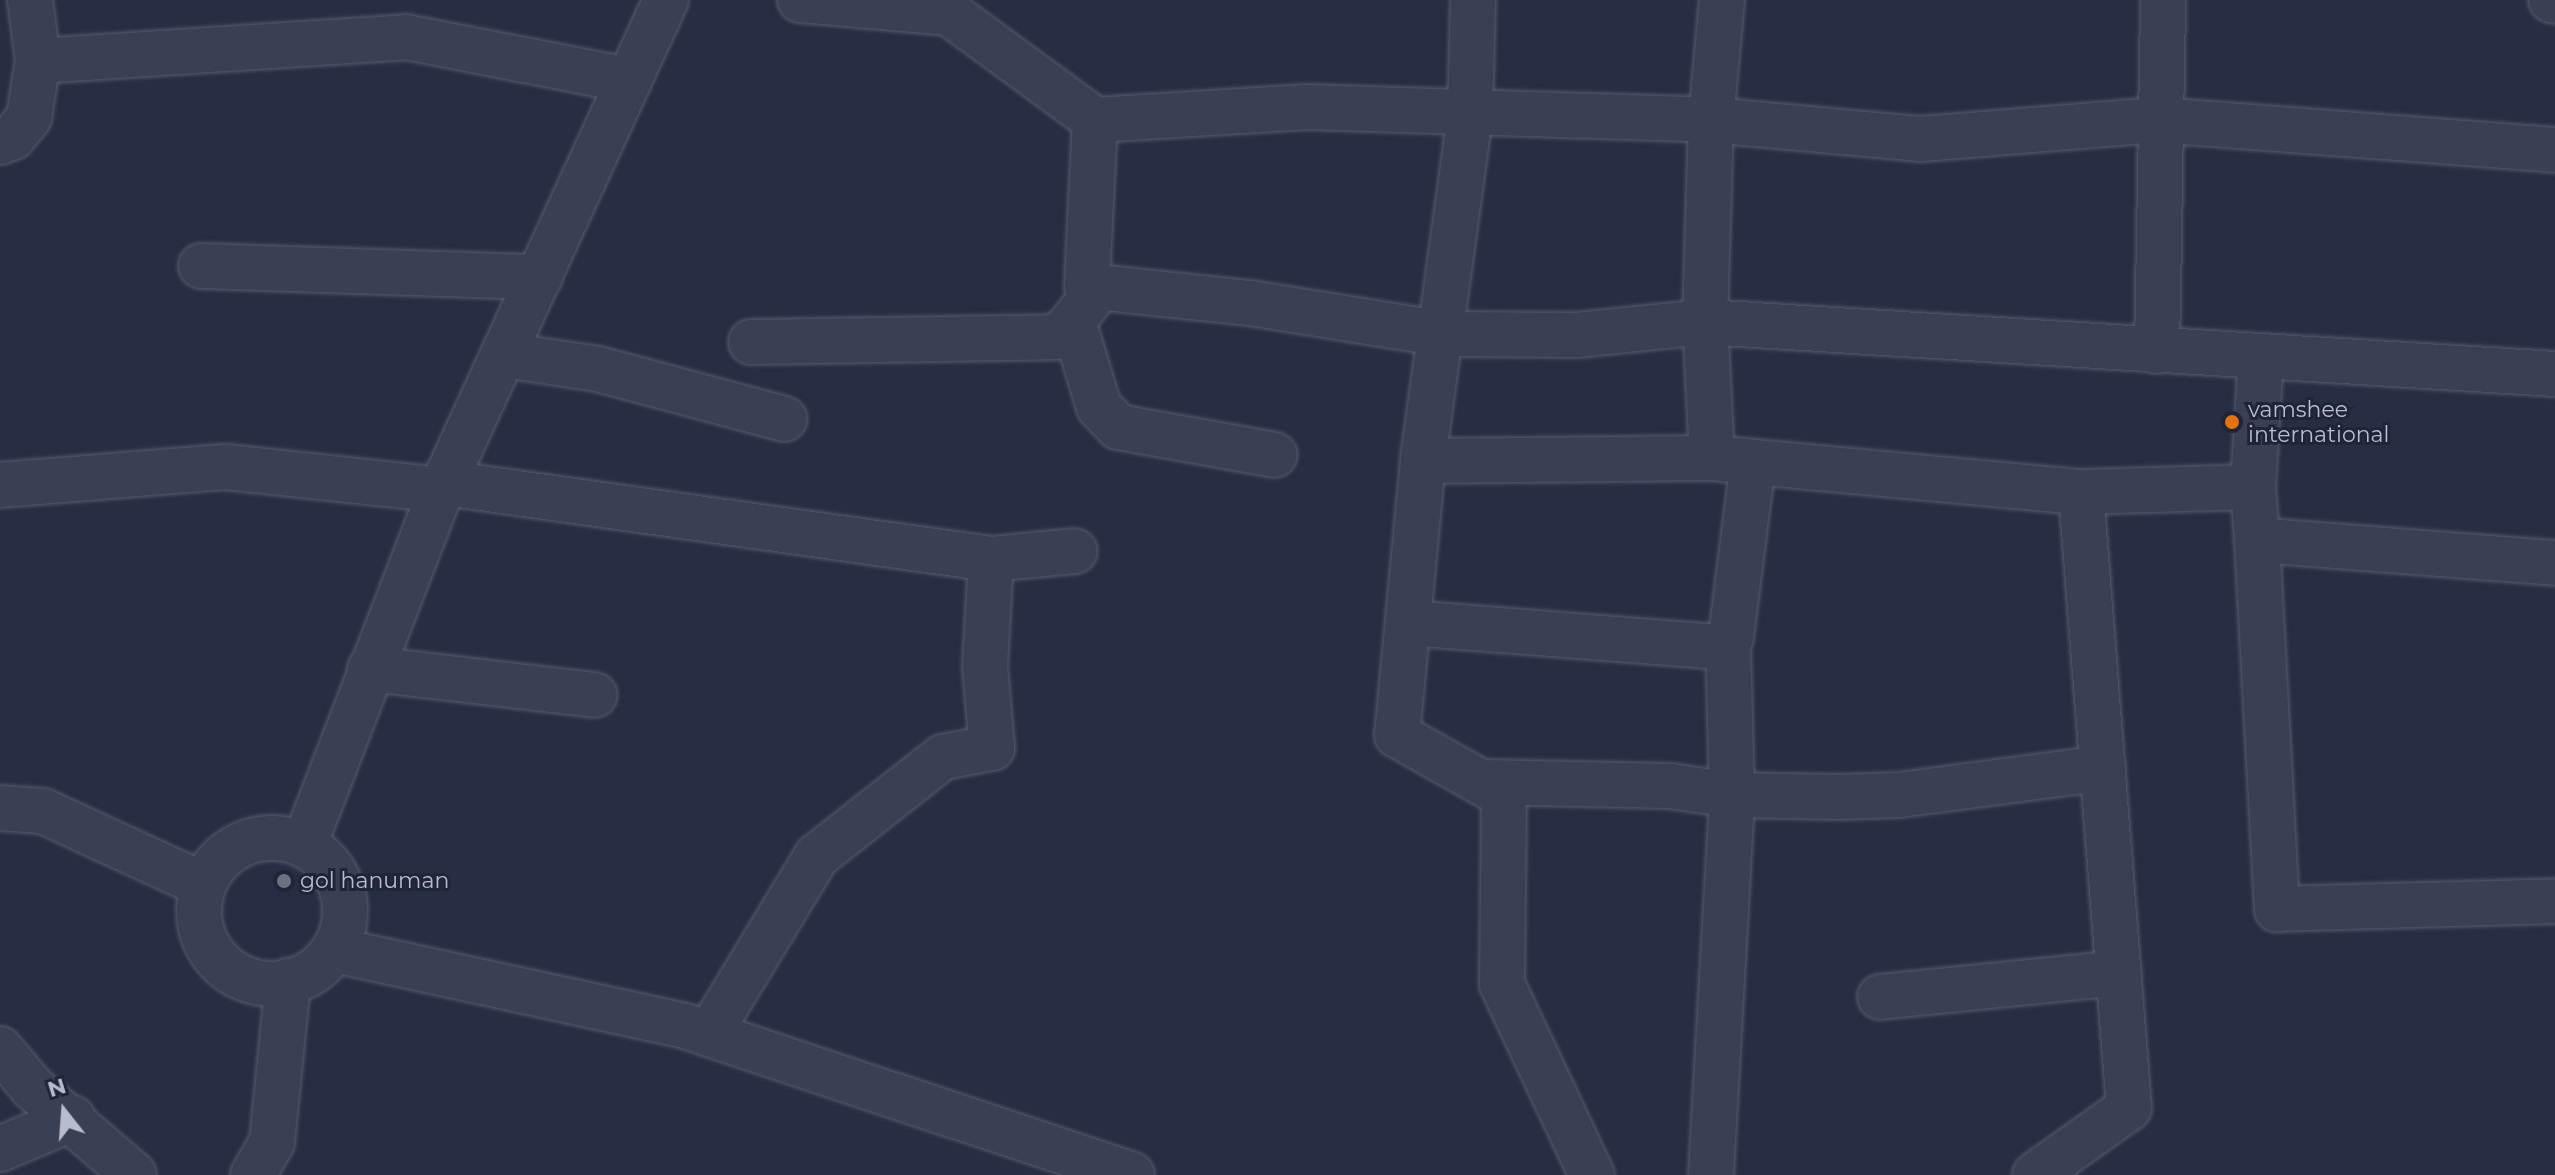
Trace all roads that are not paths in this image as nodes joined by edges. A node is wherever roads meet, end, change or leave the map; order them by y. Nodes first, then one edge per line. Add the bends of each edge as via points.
1 (30, 0) edge
2 (666, 0) edge
3 (800, 0) edge
4 (1473, 0) edge
5 (1722, 0) edge
6 (2163, 0) edge
7 (38, 61) junction
8 (628, 80) junction
9 (1470, 116) junction
10 (1095, 120) junction
11 (1711, 120) junction
12 (2158, 120) junction
13 (0, 142) edge
14 (2555, 150) edge
15 (201, 266) dead end
16 (540, 277) junction
17 (1086, 304) junction
18 (1705, 322) junction
19 (1444, 334) junction
20 (751, 342) dead end
21 (2157, 351) junction
22 (504, 355) junction
23 (2261, 356) junction
24 (2555, 374) edge
25 (784, 419) dead end
26 (1275, 455) dead end
27 (1733, 460) junction
28 (1423, 461) junction
29 (0, 485) edge
30 (443, 487) junction
31 (2253, 487) junction
32 (2081, 492) junction
33 (2257, 540) junction
34 (1075, 551) dead end
35 (991, 559) junction
36 (2555, 563) edge
37 (1408, 623) junction
38 (1728, 643) junction
39 (370, 669) junction
40 (594, 695) dead end
41 (2103, 768) junction
42 (1482, 782) junction
43 (1732, 795) junction
44 (0, 808) edge
45 (304, 845) junction
46 (203, 885) junction
47 (2555, 901) edge
48 (334, 950) junction
49 (2119, 973) junction
50 (288, 981) junction
51 (1880, 997) dead end
52 (709, 1034) junction
53 (0, 1049) edge
54 (73, 1118) junction
55 (0, 1149) edge
56 (134, 1175) edge
57 (253, 1175) edge
58 (1132, 1175) edge
59 (1592, 1175) edge
60 (1711, 1175) edge
61 (2035, 1175) edge

1 - 7 street
2 - 8 street
3 - 10 street via 949,13
4 - 9 street
5 - 11 street
6 - 12 street
7 - 8 street via 406,37
7 - 13 street via 29,117 13,137
8 - 16 street
9 - 10 street via 1307,107
9 - 11 street
9 - 19 street
10 - 17 street
11 - 12 street via 1921,139
11 - 18 street
12 - 14 street
12 - 21 street
15 - 16 street
16 - 22 street
17 - 19 street via 1250,303
17 - 20 street via 1054,337
17 - 26 street via 1099,407 1118,427
18 - 19 street via 1577,335
18 - 21 street
18 - 27 street
19 - 28 street
21 - 23 street
22 - 25 street via 598,369
22 - 30 street
23 - 24 street
23 - 31 street
27 - 28 street
27 - 32 street
27 - 38 street
28 - 37 street
29 - 30 street via 226,467
30 - 35 street
30 - 39 street
31 - 32 street
31 - 33 street
32 - 41 street
33 - 36 street
33 - 47 street via 2277,909
34 - 35 street
35 - 52 street via 985,666 992,748 943,757 817,856
37 - 38 street via 1713,649
37 - 42 street via 1397,735
38 - 43 street
39 - 40 street
39 - 45 street
41 - 43 street via 1899,795
41 - 49 street
42 - 43 street via 1670,786
42 - 59 street via 1504,795 1502,984
43 - 60 street
44 - 46 street via 43,811
45 - 46 street via 281,838 234,849
45 - 48 street via 325,859 339,879 344,927
46 - 50 street via 201,932 212,953 228,970 249,980
48 - 50 street via 318,968
48 - 52 street
49 - 51 street
49 - 61 street via 2129,1108
50 - 57 street via 272,1142
52 - 58 street
53 - 54 street via 33,1088
54 - 55 street
54 - 56 street

